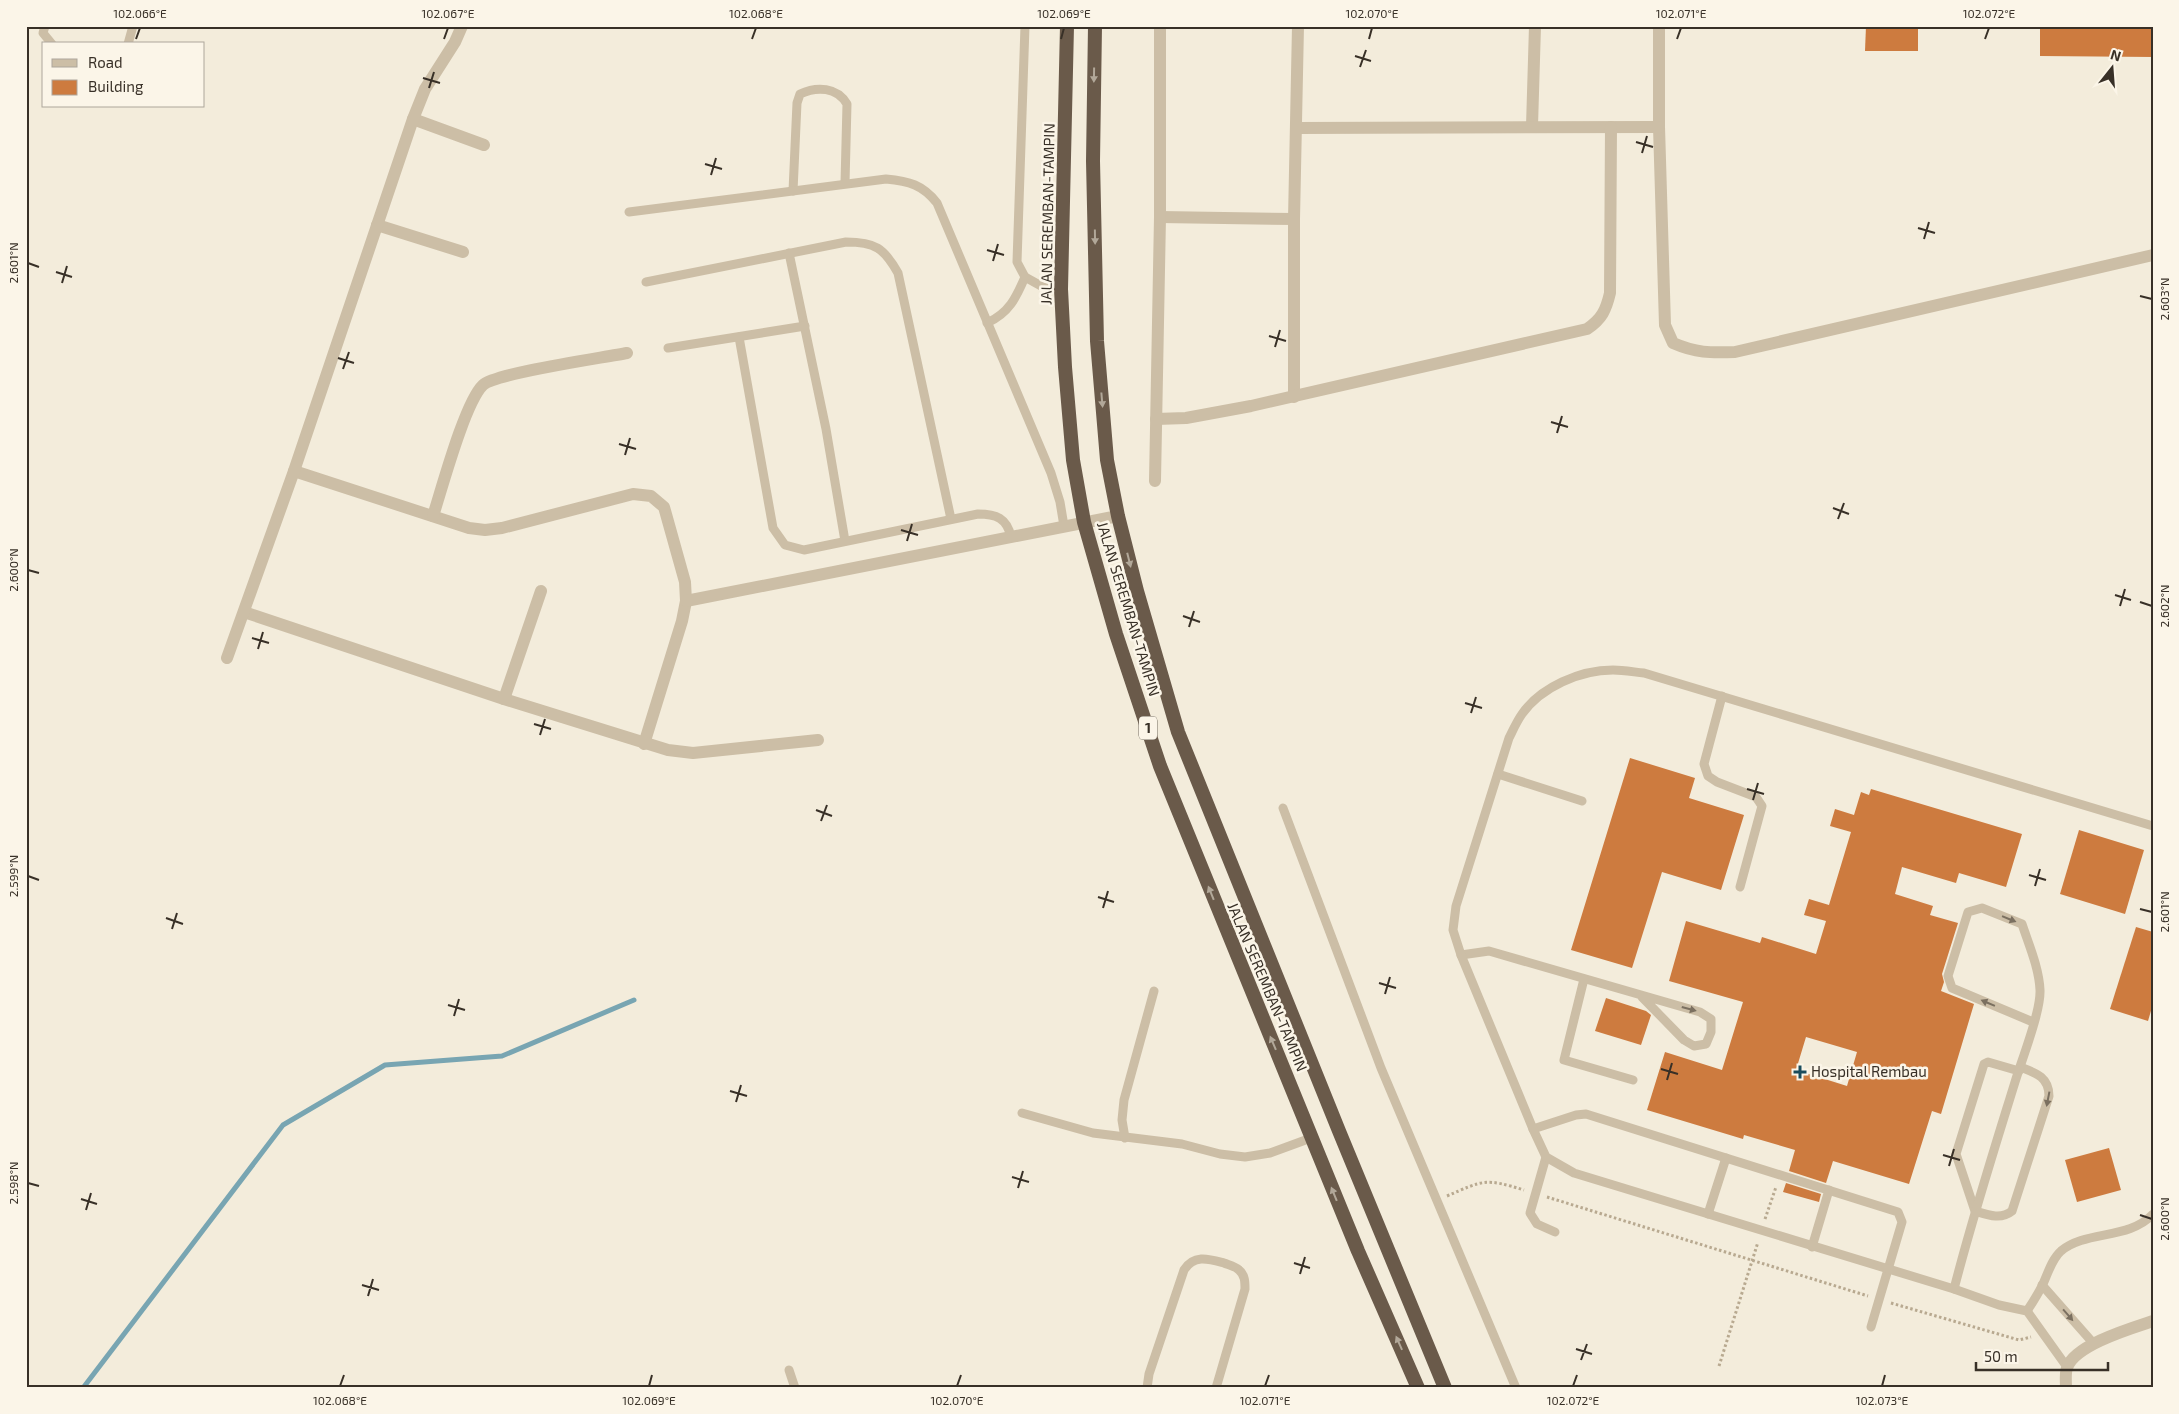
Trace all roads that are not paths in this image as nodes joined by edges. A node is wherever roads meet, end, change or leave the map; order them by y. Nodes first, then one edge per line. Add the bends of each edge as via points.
1 (45, 26) edge
2 (133, 26) edge
3 (462, 26) edge
4 (1025, 26) edge
5 (1067, 26) edge
6 (1095, 26) edge
7 (1160, 26) edge
8 (1298, 26) edge
9 (1535, 26) edge
10 (1659, 26) edge
11 (50, 42) edge
12 (129, 42) edge
13 (414, 119) junction
14 (1532, 126) junction
15 (1610, 127) junction
16 (1659, 127) junction
17 (1296, 128) junction
18 (484, 145) dead end
19 (845, 183) junction
20 (793, 191) junction
21 (629, 212) dead end
22 (1160, 216) junction
23 (1294, 219) junction
24 (377, 224) junction
25 (464, 252) dead end
26 (789, 253) junction
27 (2153, 254) edge
28 (1025, 278) junction
29 (646, 282) dead end
30 (1061, 289) junction
31 (987, 322) junction
32 (805, 326) junction
33 (739, 337) junction
34 (668, 348) dead end
35 (627, 354) dead end
36 (1294, 397) junction
37 (1156, 419) junction
38 (294, 471) junction
39 (1156, 481) dead end
40 (433, 516) junction
41 (1118, 516) junction
42 (951, 520) junction
43 (1084, 522) junction
44 (1064, 526) junction
45 (1011, 537) junction
46 (845, 541) junction
47 (541, 592) dead end
48 (686, 601) junction
49 (244, 612) junction
50 (227, 658) dead end
51 (1722, 696) junction
52 (504, 699) junction
53 (818, 740) dead end
54 (644, 744) junction
55 (1498, 774) junction
56 (1582, 801) dead end
57 (1283, 808) dead end
58 (2153, 826) edge
59 (1740, 887) dead end
60 (1461, 955) junction
61 (1584, 979) junction
62 (1154, 991) dead end
63 (1642, 997) junction
64 (2033, 1022) junction
65 (2019, 1069) junction
66 (1633, 1080) dead end
67 (1022, 1113) dead end
68 (1532, 1129) junction
69 (1125, 1138) junction
70 (1311, 1138) junction
71 (1546, 1157) junction
72 (1726, 1158) junction
73 (1829, 1190) junction
74 (1975, 1212) junction
75 (1708, 1214) junction
76 (2153, 1214) edge
77 (1555, 1232) dead end
78 (1812, 1247) junction
79 (1888, 1270) junction
80 (2042, 1285) junction
81 (1954, 1289) junction
82 (2027, 1311) junction
83 (2153, 1321) edge
84 (1871, 1327) dead end
85 (2094, 1344) junction
86 (2067, 1367) junction
87 (789, 1370) dead end
88 (795, 1388) edge
89 (1147, 1388) edge
90 (1216, 1388) edge
91 (1418, 1388) edge
92 (1445, 1388) edge
93 (1516, 1388) edge
94 (2066, 1388) edge

1 - 11 lane via 43,33
2 - 12 lane
3 - 13 street via 425,89
4 - 28 lane via 1017,262
5 - 30 highway, JALAN SEREMBAN-TAMPIN / 1
6 -> 41 highway, JALAN SEREMBAN-TAMPIN / 1 via 1093,161 1097,341 1107,460
7 - 22 street
8 - 17 street
9 - 14 street
10 - 16 street
13 - 18 street
13 - 24 street
14 - 15 street
14 - 17 street
15 - 16 street
15 - 36 street via 1610,293 1599,321 1587,329
16 - 27 street via 1665,325 1673,342 1689,350 1735,352
17 - 23 street
19 - 20 lane
19 - 20 lane via 846,104 842,96 833,90 810,89 800,94 797,103
19 - 31 lane via 903,180 928,192 937,203
20 - 21 lane
22 - 23 street
22 - 37 street
23 - 36 street
24 - 25 street
24 - 38 street
26 - 29 lane
26 - 32 lane
26 - 42 lane via 859,242 876,245 888,256 898,273
28 - 30 lane via 1044,287
28 - 31 lane via 1007,311
30 - 43 highway, JALAN SEREMBAN-TAMPIN / 1 via 1073,460
31 - 44 lane via 1050,474
32 - 33 lane
32 - 46 lane
33 - 34 lane
33 - 46 lane via 773,528 786,545 804,550
35 - 40 street via 505,376 483,384 470,404
36 - 37 street via 1186,418
37 - 39 street
38 - 40 street
38 - 49 street
40 - 48 street via 486,530 633,494 651,496 664,507 685,582
41 - 43 street
41 -> 92 highway, JALAN SEREMBAN-TAMPIN / 1 via 1178,732
42 - 45 lane via 978,514 998,516 1005,522
42 - 46 lane
43 - 44 street
70 -> 43 highway, JALAN SEREMBAN-TAMPIN / 1 via 1160,766 1116,634
44 - 45 street
45 - 48 street
47 - 52 street
48 - 54 street
49 - 50 street
49 - 52 street
51 - 55 lane via 1644,673 1612,670 1557,684 1540,695 1522,714 1509,738
51 - 58 lane
51 - 59 lane via 1704,764 1708,776 1756,797 1762,806
52 - 54 street
53 - 54 street via 693,753
55 - 56 lane
55 - 60 lane via 1456,906 1453,930
57 - 93 lane via 1381,1068
60 - 61 lane via 1489,951
60 - 68 lane
61 - 63 lane
61 - 66 lane via 1564,1060
62 - 69 lane via 1124,1100 1122,1120
63 -> 63 lane via 1700,1012 1711,1019 1706,1044 1694,1046 1684,1040
64 -> 64 lane via 1952,988 1948,976 1968,912 1982,908 2022,924 2039,978 2039,1002
64 - 65 lane
65 - 74 lane
65 - 74 lane via 1988,1062 1979,1077 1956,1154
65 -> 74 lane via 2039,1075 2046,1081 2049,1096 2016,1204 2007,1216
67 - 69 lane via 1093,1133
68 - 71 lane
68 - 72 lane via 1586,1114
69 - 70 lane via 1182,1144 1245,1158
91 -> 70 highway, JALAN SEREMBAN-TAMPIN / 1
71 - 75 lane via 1574,1173
71 - 77 lane via 1530,1213 1537,1224
72 - 73 lane
72 - 75 lane
73 - 78 lane
73 - 79 lane via 1898,1212 1902,1222
74 - 81 lane
75 - 78 lane
76 - 80 lane via 2132,1228 2074,1244 2061,1251
78 - 79 lane
79 - 81 lane
79 - 84 lane
80 - 82 lane
80 -> 85 lane
81 - 82 lane
82 - 86 lane
83 - 85 street
85 - 86 street via 2077,1355
86 - 94 street
87 - 88 lane
89 - 90 lane via 1184,1270 1200,1258 1233,1266 1239,1269 1245,1280

